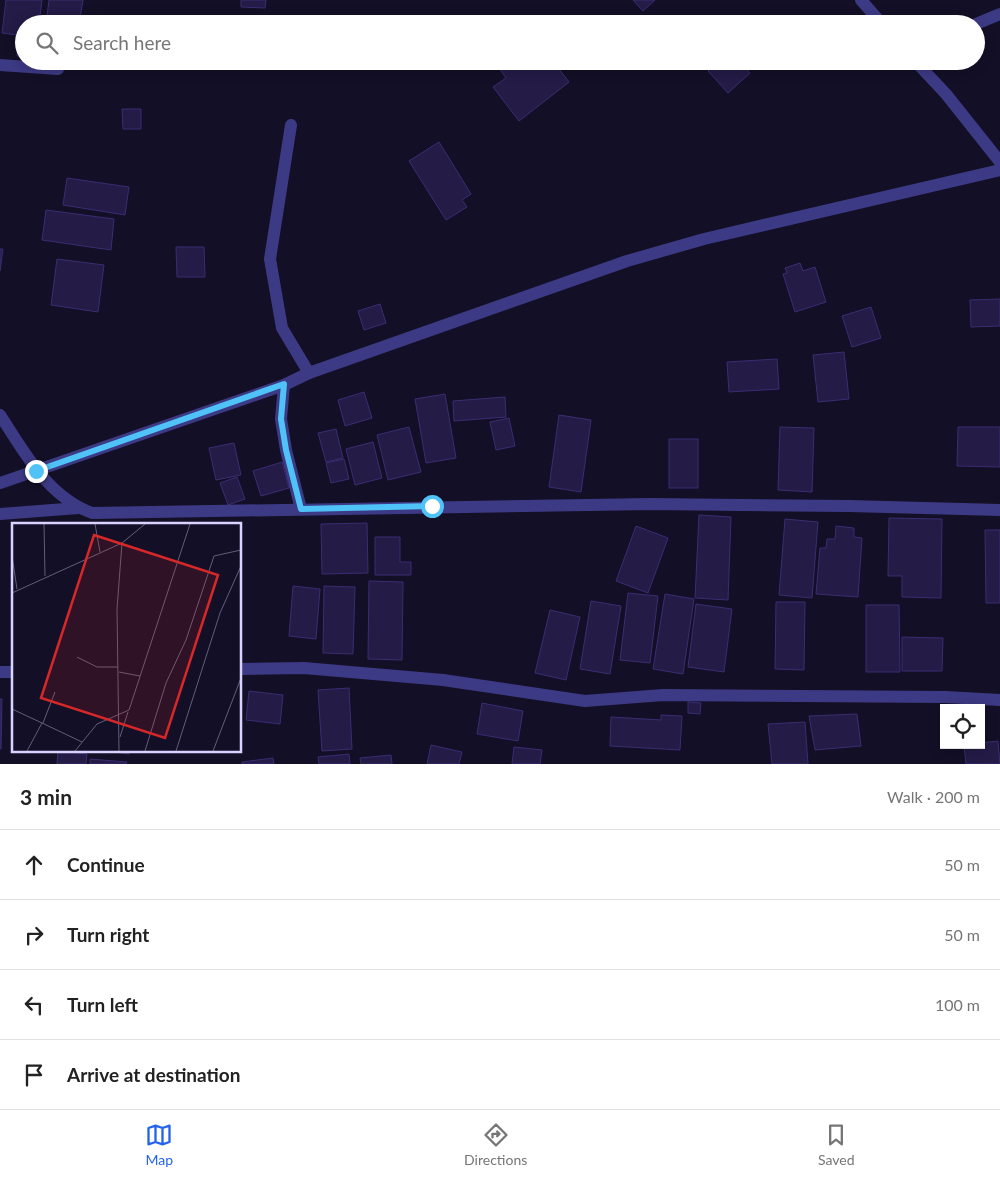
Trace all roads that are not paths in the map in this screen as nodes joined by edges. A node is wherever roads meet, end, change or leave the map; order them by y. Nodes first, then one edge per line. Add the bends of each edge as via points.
1 (861, 0) edge
2 (1000, 14) edge
3 (874, 15) edge
4 (985, 20) edge
5 (0, 65) edge
6 (15, 66) edge
7 (924, 70) edge
8 (291, 125) dead end
9 (1000, 162) edge
10 (1000, 170) edge
11 (309, 374) junction
12 (284, 384) junction
13 (0, 415) edge
14 (36, 471) junction
15 (0, 483) edge
16 (78, 508) junction
17 (301, 509) junction
18 (1000, 510) edge
19 (0, 514) edge
20 (241, 669) edge
21 (1000, 700) edge

1 - 3 street
2 - 4 street
5 - 6 street
7 - 9 street
8 - 11 street via 270,259 282,328
10 - 11 street via 704,238 627,261
11 - 12 street
12 - 14 street
12 - 17 street via 282,427
13 - 14 street
14 - 15 street
14 - 16 street
16 - 17 street via 92,513
16 - 19 street
17 - 18 street via 660,504
20 - 21 street via 304,668 443,680 585,701 663,695

